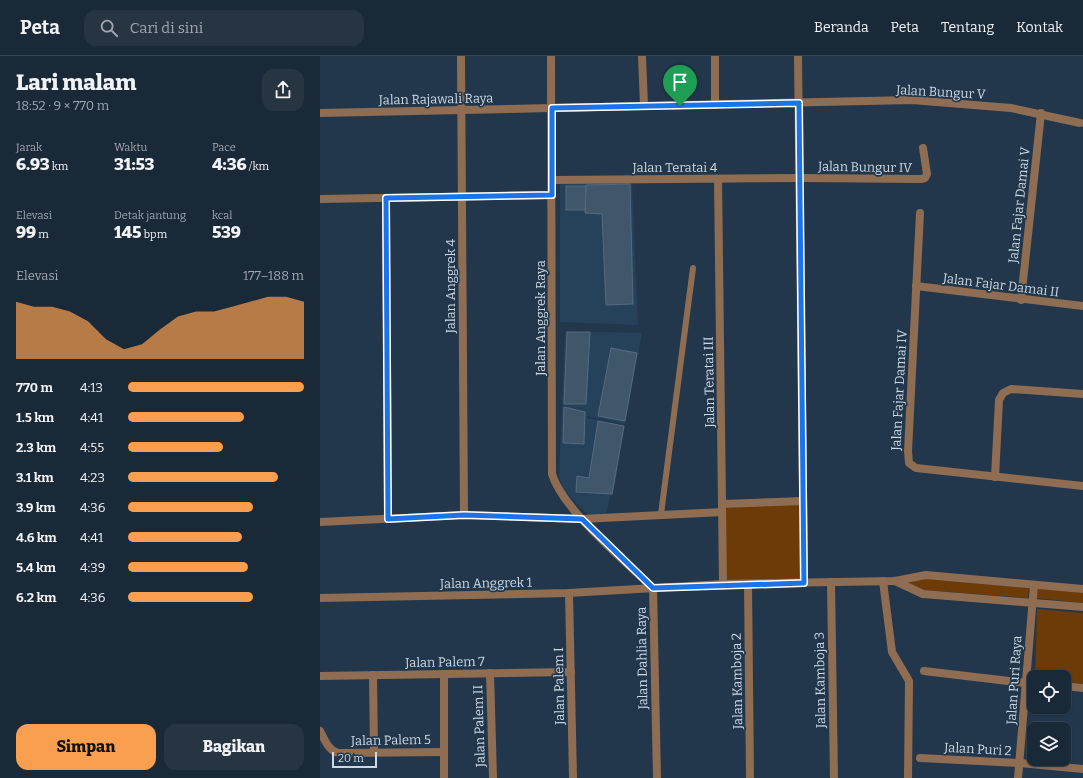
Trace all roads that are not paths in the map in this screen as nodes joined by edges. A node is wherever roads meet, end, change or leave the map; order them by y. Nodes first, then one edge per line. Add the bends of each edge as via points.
1 (461, 56) edge
2 (551, 56) edge
3 (642, 56) edge
4 (715, 56) edge
5 (798, 56) edge
6 (799, 103) junction
7 (715, 105) junction
8 (644, 106) junction
9 (552, 108) junction
10 (460, 111) junction
11 (320, 112) edge
12 (1041, 113) junction
13 (1080, 122) dead end
14 (923, 148) dead end
15 (799, 178) junction
16 (718, 179) junction
17 (552, 180) junction
18 (552, 195) junction
19 (462, 197) junction
20 (386, 198) junction
21 (320, 199) edge
22 (920, 213) dead end
23 (693, 268) dead end
24 (916, 286) junction
25 (1022, 300) junction
26 (1083, 306) edge
27 (1083, 394) edge
28 (995, 477) junction
29 (1083, 486) edge
30 (803, 501) junction
31 (722, 508) junction
32 (661, 514) junction
33 (464, 515) junction
34 (388, 519) junction
35 (582, 519) junction
36 (320, 522) edge
37 (895, 581) junction
38 (831, 582) junction
39 (883, 582) junction
40 (804, 583) junction
41 (723, 584) junction
42 (748, 584) junction
43 (1034, 584) junction
44 (653, 588) junction
45 (1083, 589) edge
46 (569, 593) junction
47 (320, 598) edge
48 (1031, 602) junction
49 (1083, 607) edge
50 (1030, 670) edge
51 (924, 671) dead end
52 (571, 672) junction
53 (490, 673) junction
54 (444, 674) junction
55 (373, 675) junction
56 (320, 676) edge
57 (1027, 683) edge
58 (1071, 687) edge
59 (1083, 688) edge
60 (1027, 707) edge
61 (320, 732) edge
62 (374, 752) junction
63 (444, 752) junction
64 (920, 758) dead end
65 (1020, 763) junction
66 (1083, 769) edge
67 (444, 778) edge
68 (493, 778) edge
69 (573, 778) edge
70 (657, 778) edge
71 (750, 778) edge
72 (834, 778) edge
73 (908, 778) edge
74 (1018, 778) edge

1 - 10 street, Jalan Anggrek 4
2 - 9 street, Jalan Anggrek Raya
3 - 8 street
4 - 7 street
5 - 6 street
6 - 7 street, Jalan Bungur V
6 - 12 street, Jalan Bungur V via 912,100
6 - 15 street
7 - 8 street, Jalan Bungur V
8 - 9 street, Jalan Rajawali Raya
9 - 10 street, Jalan Rajawali Raya
9 - 17 street, Jalan Anggrek Raya
10 - 11 street, Jalan Rajawali Raya
10 - 19 street, Jalan Anggrek 4
12 - 13 street, Jalan Bungur V
12 - 25 street, Jalan Fajar Damai V
14 - 15 street, Jalan Bungur IV via 926,174 925,178 921,179
15 - 16 street, Jalan Teratai 4
15 - 30 street
16 - 17 street, Jalan Teratai 4
16 - 31 street, Jalan Teratai III
17 - 18 street, Jalan Anggrek Raya
18 - 19 street
18 - 35 street, Jalan Anggrek Raya via 552,474 558,490
19 - 20 street
19 - 33 street, Jalan Anggrek 4
20 - 21 street
20 - 34 street
22 - 24 street, Jalan Fajar Damai IV
23 - 32 lane
24 - 25 street, Jalan Fajar Damai II
24 - 28 street, Jalan Fajar Damai IV via 909,463 916,468
25 - 26 street, Jalan Fajar Damai II
27 - 28 street via 1011,389 1003,393 999,400
28 - 29 street, Jalan Fajar Damai IV
30 - 31 street
30 - 40 street
31 - 32 street
31 - 41 street, Jalan Teratai III
32 - 35 street
33 - 34 street
33 - 35 street
34 - 36 street
35 - 44 street, Jalan Dahlia Raya
37 - 39 street, Jalan Anggrek 1
37 - 43 street, Jalan Anggrek 1 via 926,575
37 - 48 street via 923,594
38 - 39 street, Jalan Anggrek 1
38 - 40 street, Jalan Anggrek 1
38 - 72 street, Jalan Kamboja 3
39 - 73 street via 892,652 909,681
40 - 42 street, Jalan Anggrek 1
41 - 42 street, Jalan Anggrek 1
41 - 44 street, Jalan Anggrek 1
42 - 71 street, Jalan Kamboja 2
43 - 45 street, Jalan Anggrek 1
43 - 48 street, Jalan Puri Raya
44 - 46 street, Jalan Anggrek 1
44 - 70 street, Jalan Dahlia Raya
46 - 47 street, Jalan Anggrek 1
46 - 52 street, Jalan Palem I
48 - 49 street
48 - 50 street, Jalan Puri Raya
51 - 57 street
52 - 53 street, Jalan Palem 7
52 - 69 street, Jalan Palem I
53 - 54 street, Jalan Palem 7
53 - 68 street, Jalan Palem II
54 - 55 street, Jalan Palem 7
54 - 63 street
55 - 56 street, Jalan Palem 7
55 - 62 street
58 - 59 street
60 - 65 street, Jalan Puri Raya
61 - 62 street, Jalan Palem 5 via 328,747 338,753
62 - 63 street, Jalan Palem 5
63 - 67 street
64 - 65 street, Jalan Puri 2
65 - 66 street, Jalan Puri 2
65 - 74 street, Jalan Puri Raya

